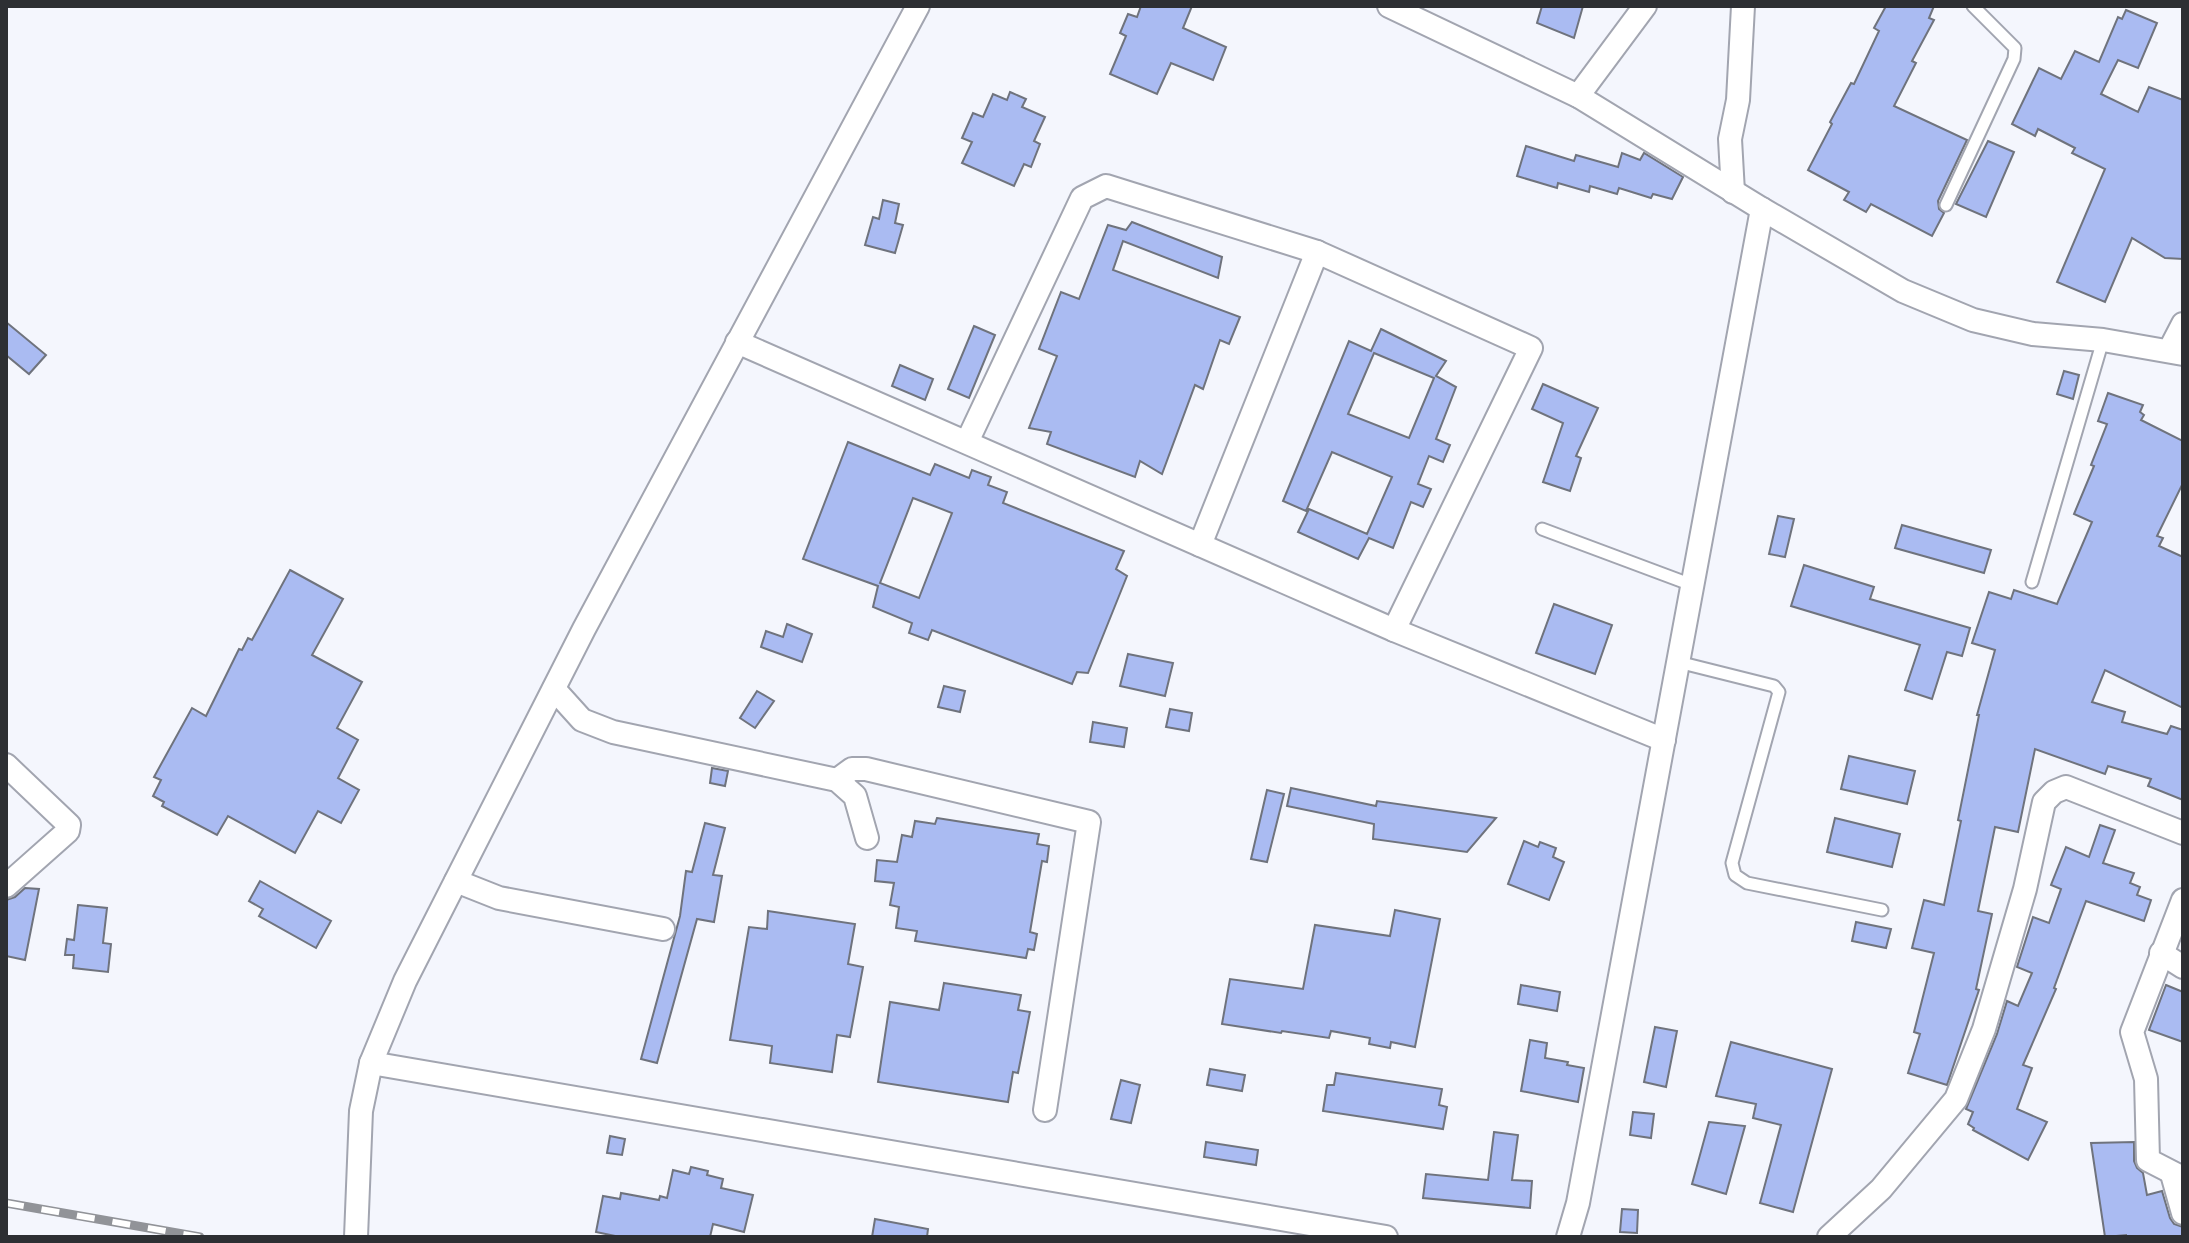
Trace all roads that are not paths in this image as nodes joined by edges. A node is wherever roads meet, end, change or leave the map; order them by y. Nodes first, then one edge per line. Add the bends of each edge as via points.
1 (918, 6) edge
2 (1389, 6) edge
3 (1645, 6) edge
4 (1743, 6) edge
5 (1973, 6) edge
6 (1578, 96) junction
7 (1733, 192) junction
8 (1946, 205) dead end
9 (1762, 209) junction
10 (1317, 252) junction
11 (2183, 324) edge
12 (2103, 340) junction
13 (737, 342) junction
14 (2176, 352) edge
15 (967, 442) junction
16 (1542, 529) dead end
17 (1200, 545) junction
18 (2032, 582) dead end
19 (1692, 585) junction
20 (1394, 630) junction
21 (1678, 662) junction
22 (554, 689) junction
23 (1664, 740) junction
24 (6, 765) edge
25 (837, 780) junction
26 (2183, 833) edge
27 (867, 838) dead end
28 (456, 881) junction
29 (6, 886) edge
30 (2183, 900) edge
31 (1882, 910) dead end
32 (663, 929) dead end
33 (2161, 953) junction
34 (2183, 967) edge
35 (371, 1063) junction
36 (1045, 1110) dead end
37 (2177, 1176) edge
38 (2183, 1213) edge
39 (356, 1237) edge
40 (1386, 1237) edge
41 (1568, 1237) edge
42 (1829, 1237) edge

1 - 13 street
2 - 6 street
3 - 6 street
4 - 7 street via 1738,100 1730,139
5 - 8 lane via 2015,48 2014,59
6 - 7 street
7 - 9 street
9 - 12 street via 1903,291 1973,320 2033,334
9 - 19 street
10 - 15 street via 1106,186 1082,198
10 - 17 street
10 - 20 street via 1531,348
11 - 14 street
12 - 14 street
12 - 18 lane
13 - 15 street
13 - 22 street
15 - 17 street
16 - 19 lane
17 - 20 street
19 - 21 street
20 - 23 street
21 - 23 street
21 - 31 lane via 1774,686 1779,692 1732,863 1735,875 1747,883
22 - 25 street via 582,720 613,732
22 - 28 street
23 - 41 street
24 - 29 street via 69,825
25 - 27 street via 855,796
25 - 36 street via 852,769 866,769 1089,822
26 - 42 street via 2066,787 2044,802 1984,1029 1956,1099 1881,1189
28 - 32 street via 499,898
28 - 35 street
30 - 33 street
33 - 34 street
33 - 37 street via 2132,1032 2146,1079 2148,1160
35 - 39 street via 361,1111
35 - 40 street
37 - 38 street

